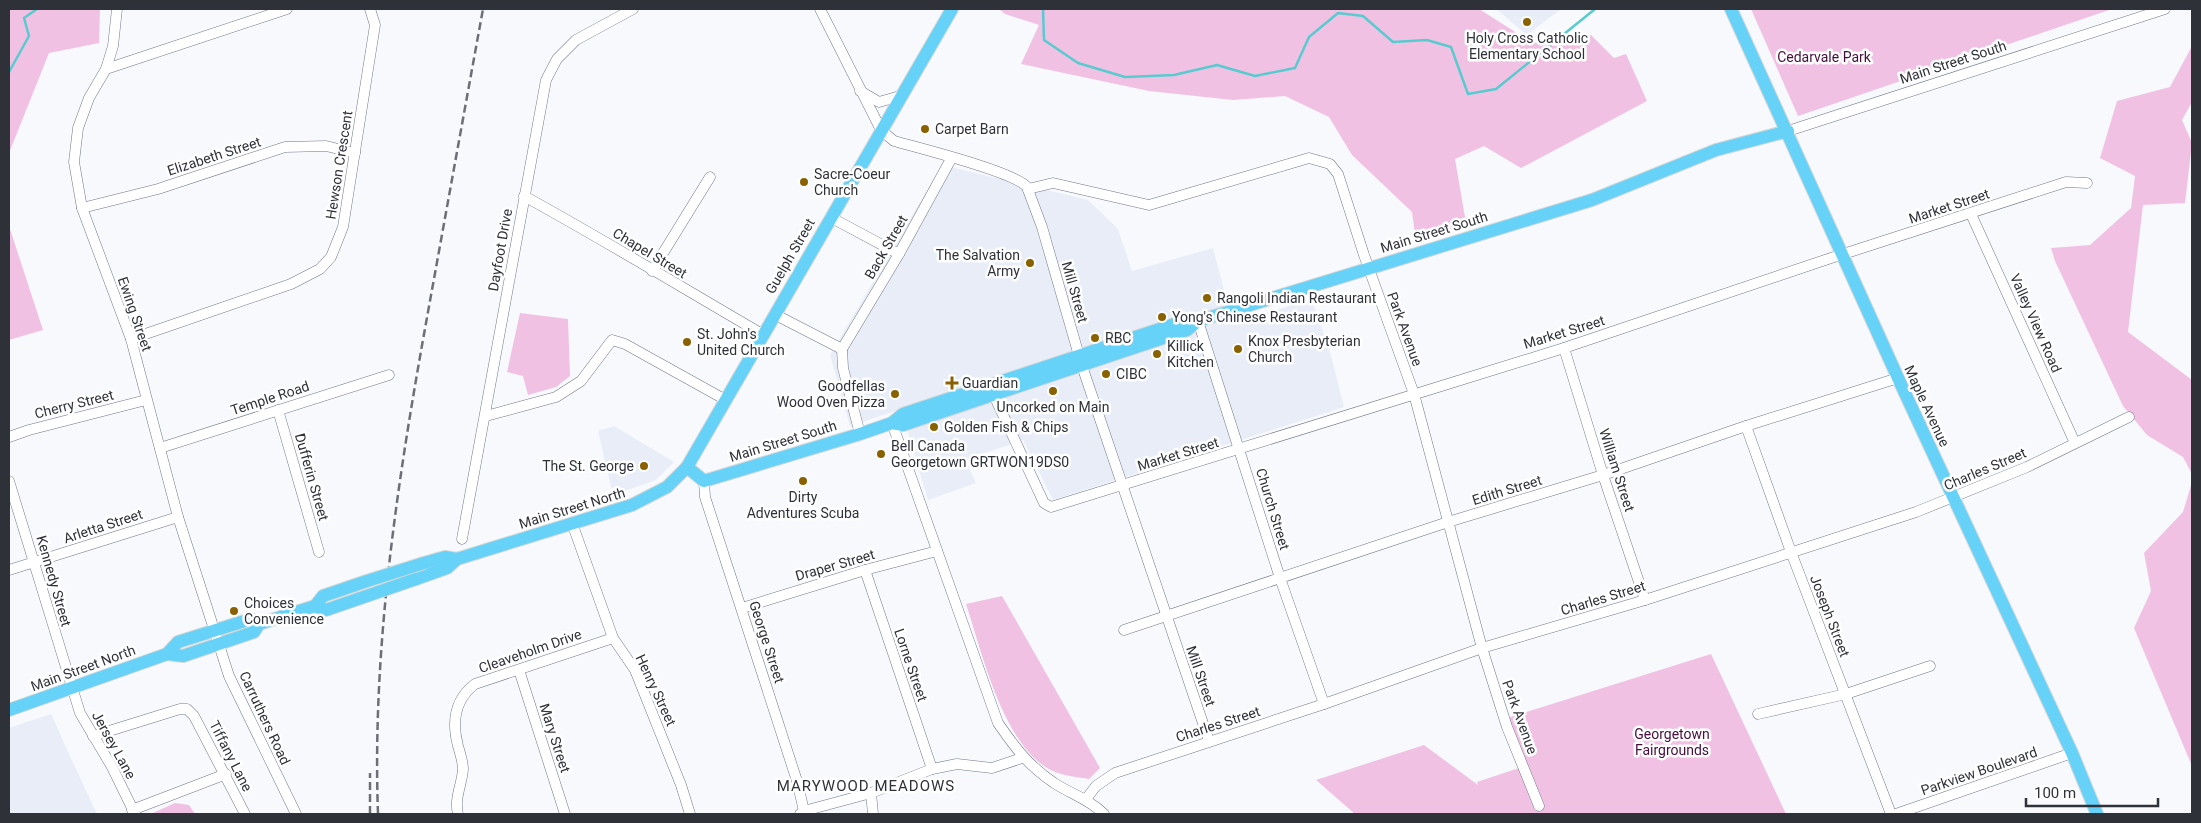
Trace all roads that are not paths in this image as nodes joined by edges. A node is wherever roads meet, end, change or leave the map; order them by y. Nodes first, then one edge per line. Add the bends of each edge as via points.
1 (117, 9) edge
2 (287, 9) edge
3 (370, 9) edge
4 (633, 9) edge
5 (820, 9) edge
6 (952, 9) edge
7 (1731, 9) edge
8 (2165, 9) edge
9 (106, 69) junction
10 (859, 91) junction
11 (900, 96) junction
12 (881, 130) junction
13 (1788, 131) junction
14 (355, 153) junction
15 (951, 159) junction
16 (710, 177) dead end
17 (2087, 183) dead end
18 (1028, 189) junction
19 (524, 196) junction
20 (82, 208) junction
21 (1971, 214) junction
22 (830, 217) junction
23 (899, 254) junction
24 (1844, 254) junction
25 (1368, 267) junction
26 (652, 271) junction
27 (774, 314) junction
28 (1198, 321) junction
29 (762, 334) junction
30 (131, 339) junction
31 (842, 348) junction
32 (1564, 348) junction
33 (1081, 361) junction
34 (389, 375) dead end
35 (1898, 378) junction
36 (991, 390) junction
37 (1414, 394) junction
38 (724, 398) junction
39 (146, 400) junction
40 (278, 410) junction
41 (486, 416) junction
42 (2129, 417) dead end
43 (892, 423) junction
44 (1746, 426) junction
45 (860, 434) junction
46 (9, 437) edge
47 (2075, 443) junction
48 (160, 448) junction
49 (1240, 449) junction
50 (687, 467) junction
51 (1603, 475) junction
52 (9, 481) edge
53 (704, 481) junction
54 (1122, 485) junction
55 (1953, 497) junction
56 (178, 517) junction
57 (1448, 522) junction
58 (572, 523) junction
59 (462, 538) dead end
60 (319, 552) dead end
61 (936, 552) junction
62 (1791, 552) junction
63 (457, 560) junction
64 (35, 562) junction
65 (9, 570) edge
66 (865, 570) junction
67 (1280, 578) junction
68 (1646, 600) junction
69 (315, 606) junction
70 (742, 608) junction
71 (1164, 615) junction
72 (260, 624) junction
73 (1124, 630) dead end
74 (213, 631) junction
75 (613, 638) junction
76 (218, 645) junction
77 (1482, 648) junction
78 (166, 654) junction
79 (1930, 666) dead end
80 (519, 670) junction
81 (71, 689) junction
82 (1846, 694) junction
83 (1324, 704) junction
84 (9, 710) edge
85 (1758, 714) dead end
86 (93, 736) junction
87 (1208, 741) junction
88 (2072, 753) junction
89 (1022, 758) junction
90 (932, 769) junction
91 (226, 774) junction
92 (871, 793) junction
93 (1086, 800) junction
94 (1539, 806) dead end
95 (134, 812) edge
96 (802, 813) edge
97 (245, 814) edge
98 (296, 814) edge
99 (458, 814) edge
100 (565, 814) edge
101 (690, 814) edge
102 (874, 814) edge
103 (1104, 814) edge
104 (1891, 814) edge
105 (1896, 814) edge
106 (2098, 814) edge

1 - 9 street, Ewing Street via 113,46
2 - 9 street
3 - 14 street, Hewson Crescent via 375,25
4 - 19 street, Dayfoot Drive via 576,40 557,59 546,80
5 - 10 street
6 - 11 main road, Guelph Street
7 - 13 main road, Maple Avenue
8 - 13 street, Main Street South
9 - 20 street, Ewing Street via 89,98 78,128 74,162
10 - 11 street via 879,102
10 - 12 street
11 - 12 main road, Guelph Street
12 - 15 street via 894,140
12 - 22 main road, Guelph Street
13 - 24 main road, Maple Avenue
13 - 25 main road, Main Street South via 1749,140 1705,163 1676,166 1592,200
14 - 20 street, Elizabeth Street via 326,146 285,147 158,189
14 - 30 street, Hewson Crescent via 343,227 331,257 320,269 291,284
15 - 18 street via 1004,174 1023,182
15 - 23 street, Back Street
16 - 26 street
17 - 21 street, Market Street via 2066,182
18 - 25 street, Park Avenue via 1053,183 1149,205 1309,158 1330,164 1338,174
18 - 33 street, Mill Street
19 - 26 street, Chapel Street
19 - 41 street, Dayfoot Drive
20 - 30 street, Ewing Street
21 - 24 street, Market Street
21 - 47 street, Valley View Road
22 - 23 street
22 - 27 main road, Guelph Street
23 - 31 street, Back Street
24 - 32 street, Market Street
24 - 35 main road, Maple Avenue
25 - 28 main road, Main Street South
25 - 37 street, Park Avenue
26 - 29 street, Chapel Street
27 - 29 main road, Guelph Street
27 - 31 street
28 - 33 main road, Main Street South via 1184,321
28 - 49 street, Church Street
29 - 38 main road, Guelph Street
30 - 39 street, Ewing Street
31 - 45 street via 843,368
32 - 37 street, Market Street
32 - 51 street, William Street
33 - 36 main road, Main Street South
33 - 54 street, Mill Street
34 - 40 street, Temple Road
35 - 44 street, Edith Street
35 - 55 main road, Maple Avenue
36 - 43 main road, Main Street South via 903,414
36 - 54 street, Market Street via 1047,506
37 - 49 street, Market Street
37 - 57 street, Park Avenue
38 - 41 street via 612,340 581,381 556,397
38 - 50 main road, Guelph Street
39 - 46 street, Cherry Street
39 - 48 street, Ewing Street
40 - 48 street, Temple Road
40 - 60 street, Dufferin Street
41 - 59 street, Dayfoot Drive
42 - 47 street, Charles Street
43 - 45 main road, Main Street South
43 - 61 street
44 - 51 street, Edith Street
44 - 62 street, Joseph Street
45 - 53 main road, Main Street South
47 - 55 street, Charles Street via 2027,467
48 - 56 street, Ewing Street
49 - 54 street, Market Street
49 - 67 street, Church Street
50 - 53 main road
50 - 58 main road, Main Street North via 653,496
51 - 57 street, Edith Street
51 - 68 street, William Street
52 - 64 street, Kennedy Street
53 - 70 street, George Street via 705,497
54 - 71 street, Mill Street
55 - 62 street, Charles Street
55 - 88 main road, Maple Avenue
56 - 64 street, Arletta Street
56 - 74 street, Ewing Street
57 - 67 street, Edith Street
57 - 77 street, Park Avenue
58 - 63 main road, Main Street North
58 - 75 street, Henry Street
61 - 66 street, Draper Street
61 - 89 street via 998,723
62 - 68 street, Charles Street
62 - 82 street, Joseph Street
63 - 69 main road, Main Street North, bridge via 447,568 326,610
63 - 69 main road, Main Street North, bridge via 445,557 367,581 323,596
64 - 65 street, Arletta Street
64 - 81 street, Kennedy Street
66 - 70 street, Draper Street
66 - 90 street, Lorne Street
67 - 71 street, Edith Street
67 - 83 street, Church Street
68 - 77 street, Charles Street
69 - 72 main road, Main Street North
70 - 96 street, George Street via 797,781
71 - 73 street, Edith Street
71 - 87 street, Mill Street
72 - 74 main road, Main Street North via 251,620
72 - 76 main road, Main Street North via 254,632
74 - 76 street, Carruthers Road
74 - 78 main road, Main Street North via 178,642
75 - 80 street, Cleaveholm Drive
75 - 101 street, Henry Street via 635,670
76 - 78 main road, Main Street North via 183,656
76 - 98 street, Carruthers Road via 229,676
77 - 83 street, Charles Street
77 - 94 street, Park Avenue via 1507,727
78 - 81 main road, Main Street North
79 - 82 street
80 - 99 street, Cleaveholm Drive via 475,684 465,692 456,710 454,730 463,767 456,804
80 - 100 street, Mary Street
81 - 84 main road, Main Street North
81 - 86 street, Jersey Lane
82 - 85 street
82 - 104 street, Joseph Street
83 - 87 street, Charles Street
86 - 91 street, Tiffany Lane via 180,709 190,711
86 - 95 street, Jersey Lane
87 - 93 street, Charles Street via 1115,773 1096,786
88 - 105 street, Parkview Boulevard
88 - 106 main road, Maple Avenue
89 - 90 street via 992,768 957,764
89 - 93 street via 1055,784
90 - 92 street
91 - 95 street
91 - 97 street, Tiffany Lane
92 - 96 street
92 - 102 street
93 - 103 street

